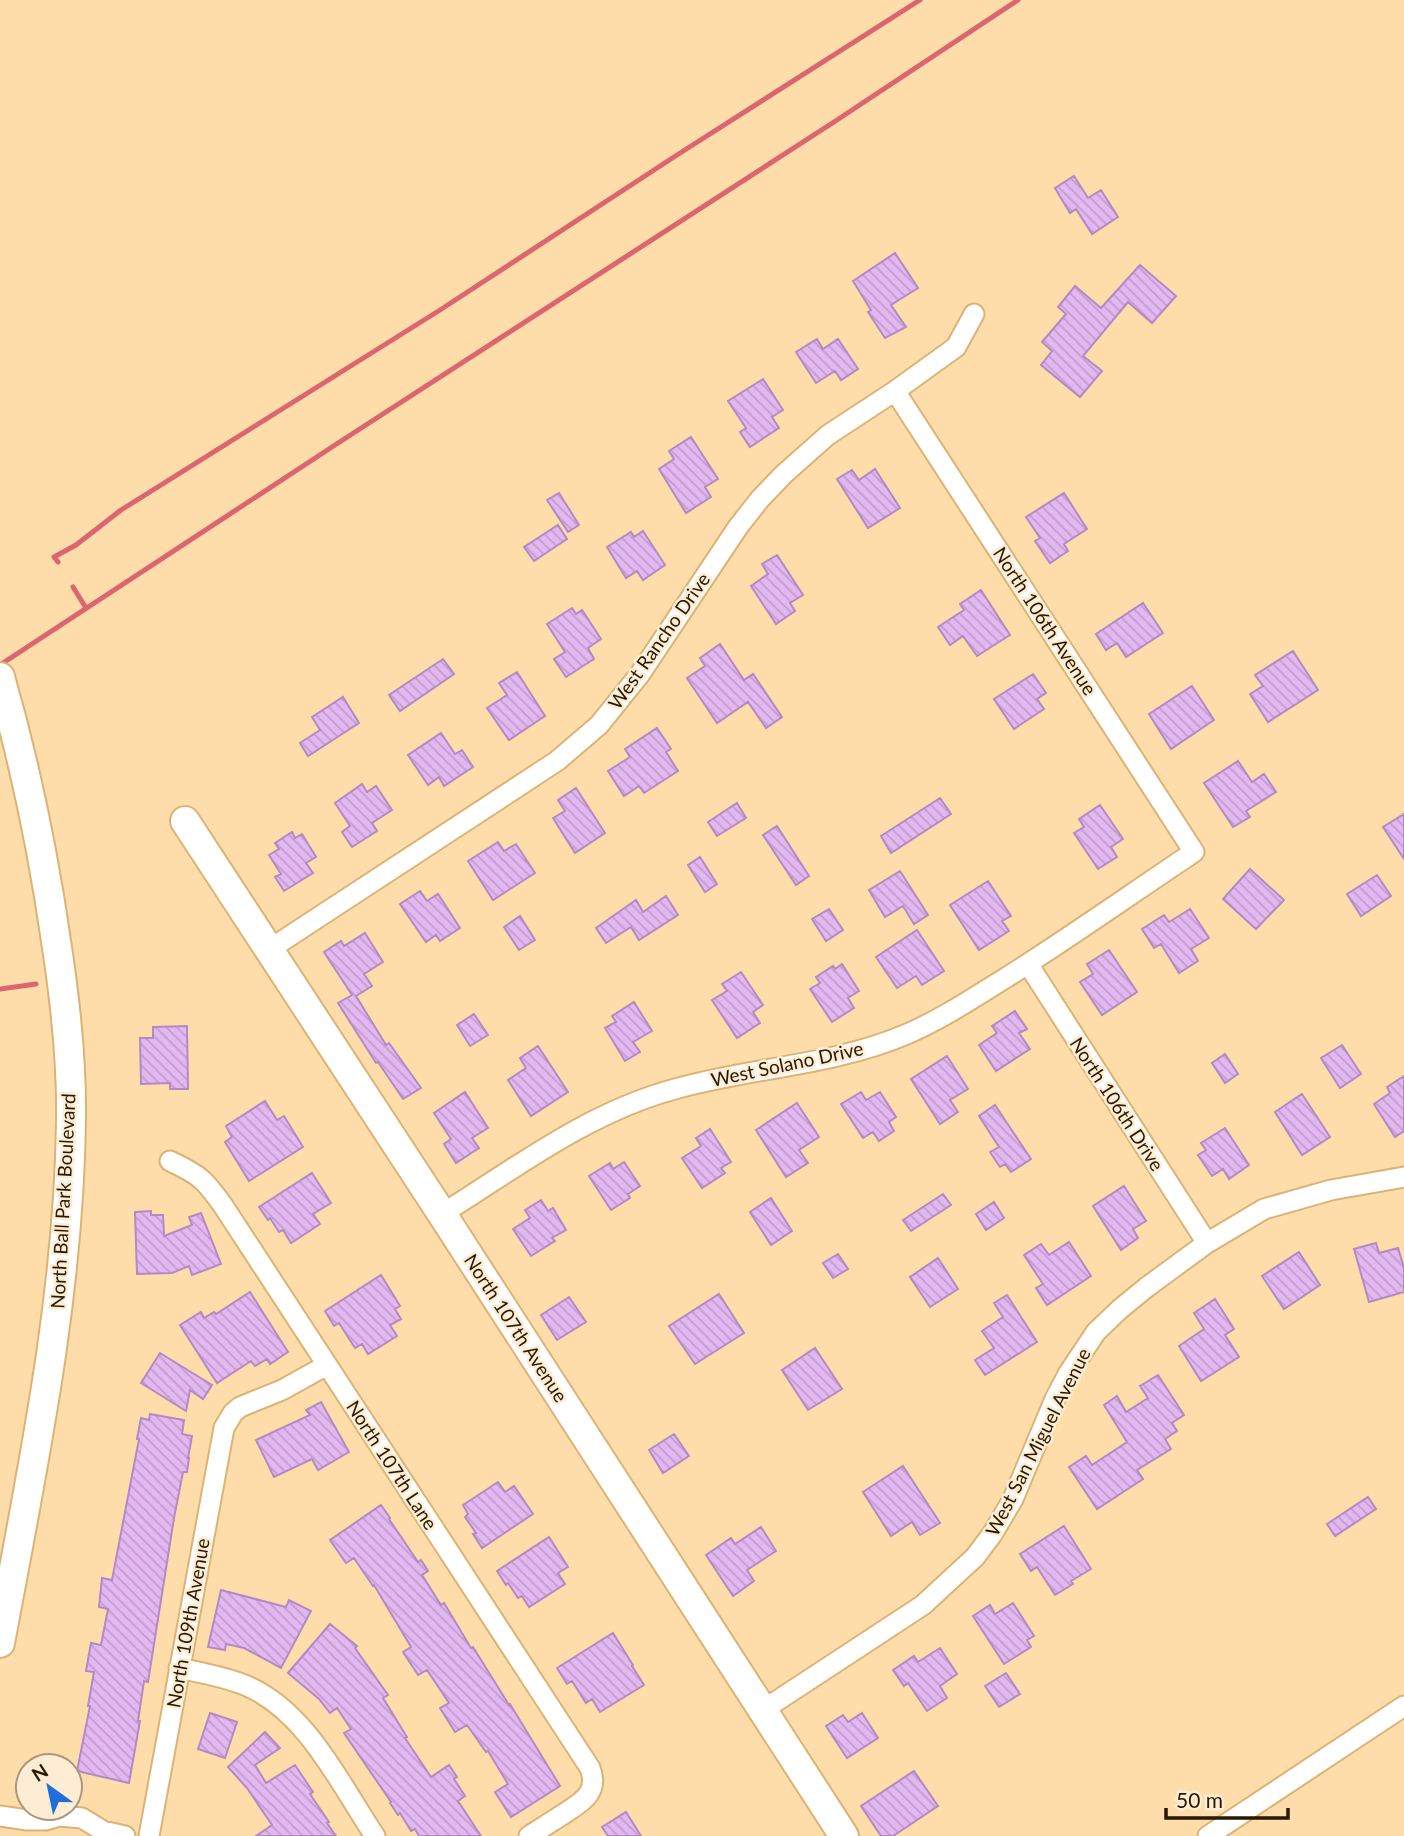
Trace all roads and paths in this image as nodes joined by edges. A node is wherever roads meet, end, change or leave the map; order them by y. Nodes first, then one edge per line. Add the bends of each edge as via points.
1 (974, 314) dead end
2 (895, 391) junction
3 (0, 677) edge
4 (185, 821) dead end
5 (1194, 852) joint
6 (270, 949) junction
7 (1028, 964) junction
8 (170, 1161) dead end
9 (1404, 1177) edge
10 (442, 1214) junction
11 (1207, 1243) junction
12 (327, 1365) junction
13 (0, 1643) edge
14 (179, 1668) junction
15 (1404, 1706) edge
16 (764, 1710) junction
17 (0, 1816) edge
18 (97, 1832) edge
19 (125, 1836) edge
20 (149, 1836) edge
21 (375, 1836) edge
22 (529, 1836) edge
23 (844, 1836) edge
24 (1208, 1836) edge

1 - 2 street, West Rancho Drive via 956,347
2 - 5 street, North 106th Avenue
2 - 6 street, West Rancho Drive via 828,435 760,499 640,674 599,725 557,761
3 - 13 street, North Ball Park Boulevard via 47,876 66,1008 71,1119 56,1324
4 - 6 street, North 107th Avenue
5 - 7 street, West Solano Drive
6 - 10 street, North 107th Avenue
7 - 10 street, West Solano Drive via 934,1021 867,1049 675,1089 614,1110
7 - 11 street, North 106th Drive
8 - 12 street, North 107th Lane via 207,1184
9 - 11 street, West San Miguel Avenue via 1264,1209
10 - 16 street, North 107th Avenue
11 - 16 street, West San Miguel Avenue via 1096,1332 1055,1399 1013,1499 975,1557 923,1605
12 - 14 street, North 109th Avenue via 240,1407 224,1428
12 - 22 street, North 107th Lane via 590,1768 592,1786 584,1800
14 - 20 street, North 109th Avenue
14 - 21 street via 247,1687 284,1709 310,1738
15 - 24 street
16 - 23 street, North 107th Avenue
17 - 18 street via 46,1820 71,1816 82,1818
18 - 19 street

